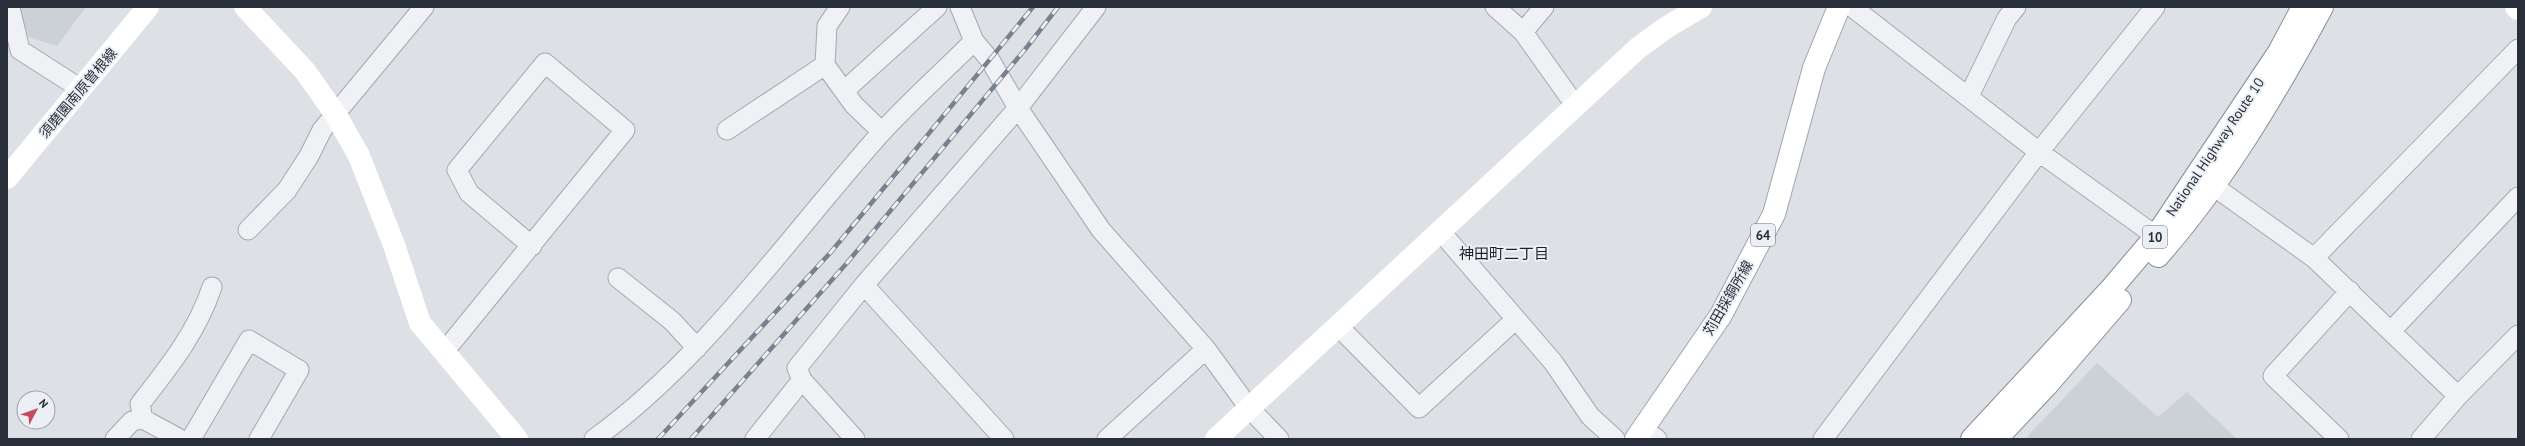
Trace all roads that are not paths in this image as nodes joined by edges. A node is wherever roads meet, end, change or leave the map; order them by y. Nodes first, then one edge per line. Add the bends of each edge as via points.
1 (7, 7) edge
2 (148, 7) edge
3 (245, 7) edge
4 (424, 7) edge
5 (840, 7) edge
6 (936, 7) edge
7 (960, 7) edge
8 (1096, 7) edge
9 (1495, 7) edge
10 (1544, 7) edge
11 (1701, 7) edge
12 (1839, 7) edge
13 (1852, 7) edge
14 (2016, 7) edge
15 (2155, 7) edge
16 (2302, 7) edge
17 (2322, 7) edge
18 (1523, 32) junction
19 (974, 41) junction
20 (2518, 49) edge
21 (825, 65) junction
22 (81, 89) junction
23 (844, 91) junction
24 (1969, 96) junction
25 (1575, 106) junction
26 (1018, 108) junction
27 (336, 115) junction
28 (727, 130) dead end
29 (882, 132) junction
30 (2039, 152) junction
31 (7, 178) edge
32 (2212, 185) junction
33 (2518, 197) edge
34 (248, 230) dead end
35 (1441, 232) junction
36 (2162, 241) junction
37 (532, 246) junction
38 (2314, 258) junction
39 (618, 278) dead end
40 (864, 285) junction
41 (212, 287) dead end
42 (2350, 291) junction
43 (1516, 319) junction
44 (1338, 326) junction
45 (2392, 330) junction
46 (2518, 335) edge
47 (697, 348) junction
48 (1206, 349) junction
49 (444, 352) junction
50 (802, 380) junction
51 (2458, 396) junction
52 (1249, 408) junction
53 (143, 419) junction
54 (1646, 436) edge
55 (115, 439) edge
56 (180, 439) edge
57 (191, 439) edge
58 (259, 439) edge
59 (517, 439) edge
60 (594, 439) edge
61 (755, 439) edge
62 (855, 439) edge
63 (1004, 439) edge
64 (1107, 439) edge
65 (1216, 439) edge
66 (1279, 439) edge
67 (1615, 439) edge
68 (1823, 439) edge
69 (1972, 439) edge
70 (1996, 439) edge
71 (2339, 439) edge
72 (2421, 439) edge

1 - 22 street via 11,12 20,50
2 - 22 main road, 須磨園南原曽根線
3 - 27 main road via 305,71
4 - 27 street
5 - 21 street via 826,26
6 - 23 street
7 - 19 street
8 - 26 street
9 - 18 street
10 - 18 street
11 - 25 main road via 1638,48
12 - 54 main road, 苅田採銅所線 / 64 via 1814,68 1774,214 1720,315
13 - 24 street
14 - 24 street via 2007,18
15 - 30 street
16 - 36 main road, National Highway Route 10 / 10 via 2279,52
17 - 32 main road, National Highway Route 10 / 10 via 2271,100
18 - 25 street
19 - 26 street via 990,60
19 - 29 street
20 - 38 street
21 - 23 street
21 - 28 street
22 - 31 main road, 須磨園南原曽根線
23 - 29 street via 854,105
24 - 30 street
25 - 35 main road
26 - 40 street
26 - 48 street via 1101,230
27 - 34 street via 322,130 310,156 287,190
27 - 49 main road via 359,156 394,245 420,323
29 - 47 street
30 - 36 street
30 - 68 street
32 - 36 main road, National Highway Route 10 / 10
32 - 38 street
33 - 45 street
35 - 43 street
35 - 44 main road
36 - 69 main road, National Highway Route 10 / 10 via 2111,289
36 - 70 main road, National Highway Route 10 / 10 via 2046,386
37 - 37 street via 469,193 457,170 545,63 625,130
37 - 49 street
38 - 42 street
39 - 47 street via 672,321
40 - 50 street via 797,368
40 - 63 street
41 - 53 street via 203,314 180,351 140,404
42 - 45 street
42 - 71 street via 2273,376
43 - 44 street via 1419,408
43 - 67 street via 1553,362 1590,416
44 - 52 main road
45 - 51 street
46 - 51 street
47 - 60 street via 630,413
48 - 52 street
48 - 64 street
49 - 59 main road
50 - 61 street
50 - 62 street
51 - 72 street
52 - 65 main road
52 - 66 street
53 - 55 street via 132,421
53 - 56 street
57 - 58 street via 249,340 298,370

